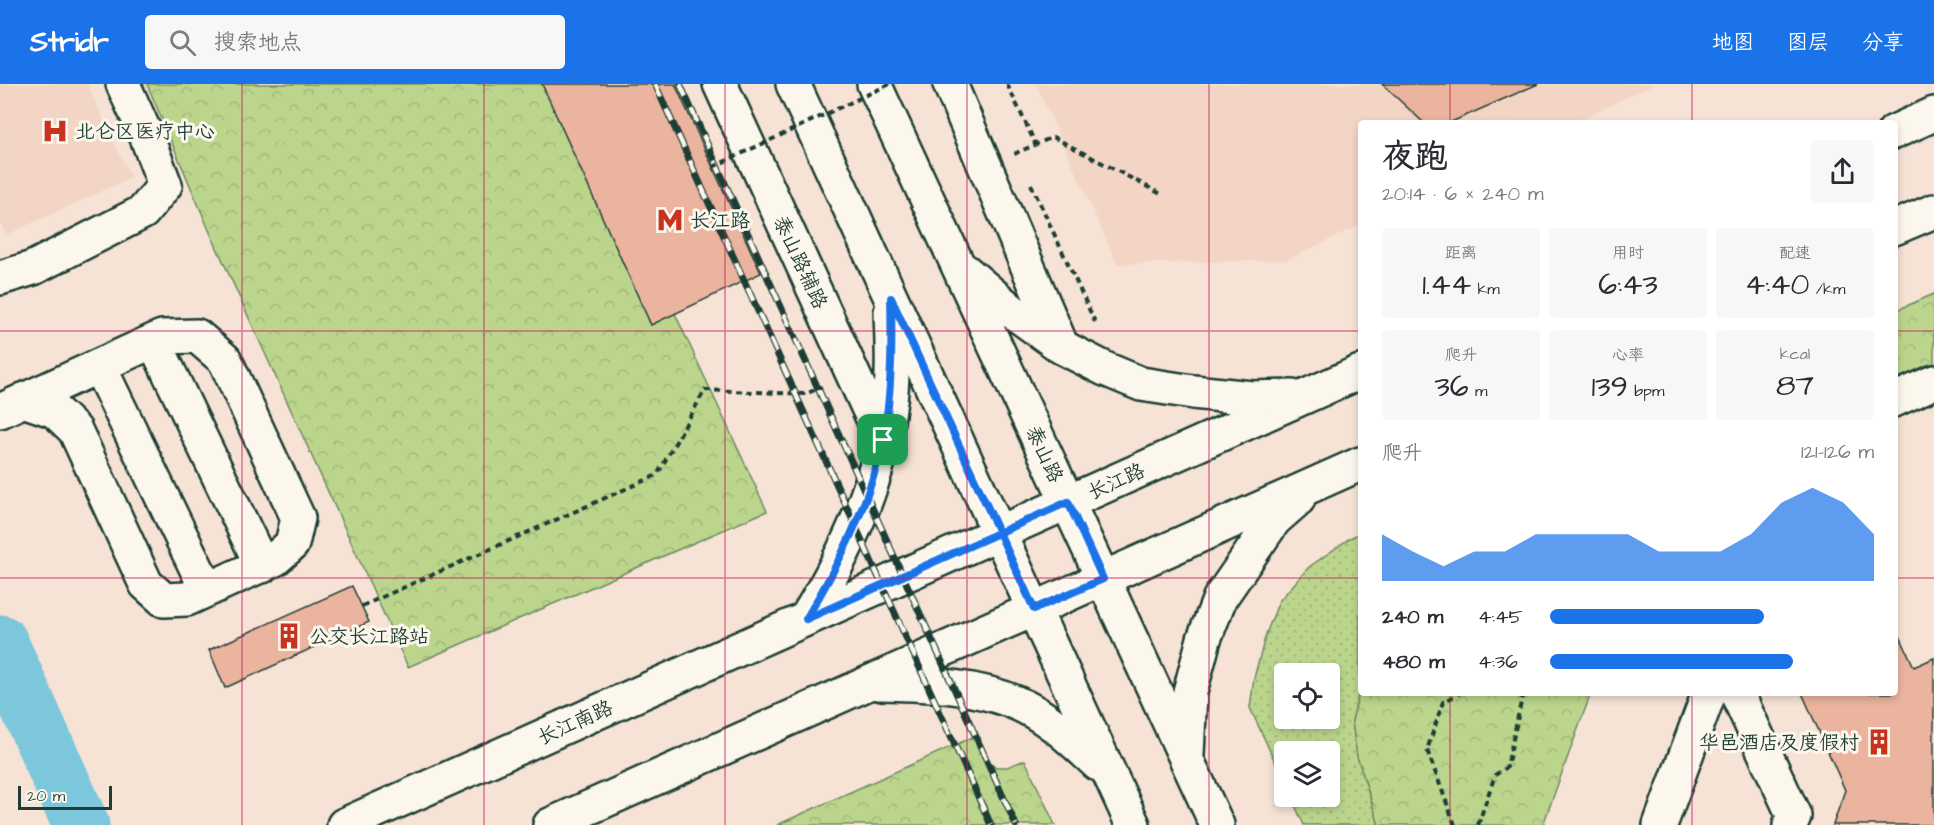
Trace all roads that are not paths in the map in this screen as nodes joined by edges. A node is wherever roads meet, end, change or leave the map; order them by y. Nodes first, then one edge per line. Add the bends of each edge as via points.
1 (123, 84) edge
2 (720, 84) edge
3 (793, 84) edge
4 (874, 84) edge
5 (950, 84) edge
6 (1934, 114) edge
7 (1898, 130) edge
8 (1934, 211) edge
9 (1898, 226) edge
10 (958, 264) junction
11 (0, 278) edge
12 (891, 298) junction
13 (1062, 347) junction
14 (119, 358) junction
15 (1358, 373) edge
16 (1934, 382) edge
17 (1306, 396) junction
18 (1898, 398) edge
19 (11, 405) edge
20 (883, 440) junction
21 (1358, 465) edge
22 (1313, 485) junction
23 (1068, 502) junction
24 (999, 533) junction
25 (1103, 579) junction
26 (226, 580) junction
27 (1034, 609) junction
28 (806, 619) junction
29 (868, 683) junction
30 (1708, 696) edge
31 (1738, 696) edge
32 (1186, 759) junction
33 (1111, 777) junction
34 (344, 825) edge
35 (550, 825) edge
36 (1133, 825) edge
37 (1217, 825) edge
38 (1660, 825) edge
39 (1790, 825) edge

1 - 11 main road via 165,185 143,212 33,268
2 - 20 main road, 泰山路辅路
3 - 12 main road
4 - 10 main road, 泰山路
5 - 13 main road
6 - 7 main road
8 - 9 main road
10 - 13 main road via 1012,311
10 - 23 main road, 泰山路
12 - 20 main road via 889,407
12 - 24 main road
13 - 17 main road via 1141,384 1252,398
14 - 19 main road
14 - 26 main road
14 - 26 main road
14 - 26 main road via 197,336 225,360 298,518 292,544
15 - 17 main road, 长江路
16 - 18 main road
17 - 23 main road, 长江路
19 - 26 main road via 55,411 75,430 146,584 164,600
20 - 28 main road via 866,504
21 - 22 main road
22 - 25 main road
22 - 32 main road via 1274,520 1220,598 1190,692
23 - 24 main road, 长江路
23 - 25 main road, 泰山路
24 - 27 main road
24 - 28 main road, 长江路
25 - 27 main road
25 - 32 main road, 泰山路
27 - 29 main road
27 - 33 main road
28 - 34 main road, 长江南路
29 - 33 main road via 924,684 976,691 1024,707 1065,733
29 - 35 main road
30 - 38 main road
31 - 39 main road via 1794,816
32 - 37 main road, 泰山路
33 - 36 main road

